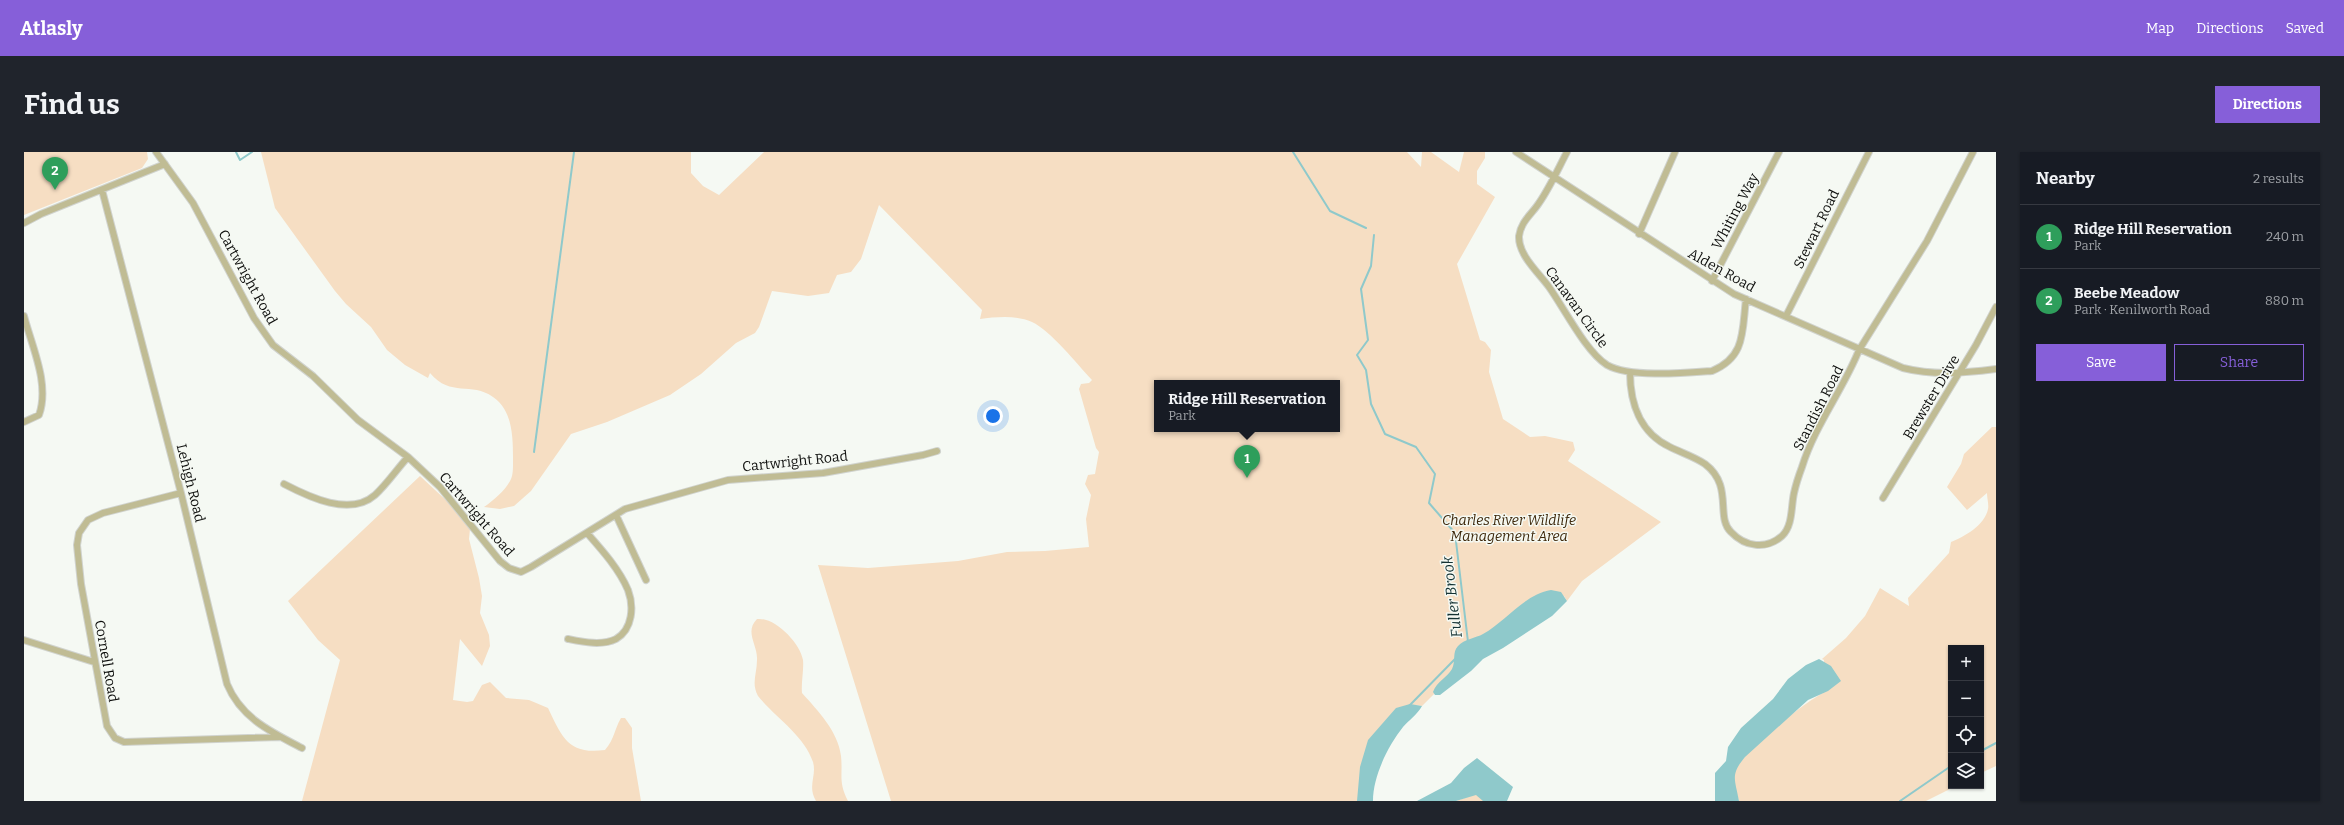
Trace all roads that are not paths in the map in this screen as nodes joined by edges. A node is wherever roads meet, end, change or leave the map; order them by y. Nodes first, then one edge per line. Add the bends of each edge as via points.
1 (156, 152) edge
2 (1516, 152) edge
3 (1567, 152) edge
4 (1675, 152) edge
5 (1779, 152) edge
6 (1869, 152) edge
7 (1973, 152) edge
8 (165, 164) junction
9 (1554, 176) junction
10 (102, 190) junction
11 (24, 223) edge
12 (1639, 234) junction
13 (1712, 282) junction
14 (1746, 299) junction
15 (1996, 307) edge
16 (24, 316) edge
17 (1786, 316) junction
18 (1859, 350) junction
19 (1996, 369) edge
20 (1630, 372) junction
21 (1958, 373) junction
22 (24, 422) edge
23 (937, 451) dead end
24 (408, 457) junction
25 (284, 484) dead end
26 (181, 493) junction
27 (1883, 498) dead end
28 (616, 515) junction
29 (587, 533) junction
30 (646, 580) dead end
31 (568, 639) dead end
32 (24, 640) edge
33 (94, 662) junction
34 (280, 737) junction
35 (302, 748) dead end

1 - 8 street, Cartwright Road
2 - 9 street, Alden Road
3 - 9 street, Canavan Circle
4 - 12 street
5 - 13 street, Whiting Way
6 - 17 street, Stewart Road
7 - 18 street, Standish Road via 1927,241
8 - 10 street
8 - 24 street, Cartwright Road via 193,203 254,318 273,345 313,376 358,420
9 - 12 street, Alden Road
9 - 20 street, Canavan Circle via 1539,203 1524,222 1519,236 1521,247 1596,355 1606,365
10 - 11 street
10 - 26 street, Lehigh Road
12 - 13 street, Alden Road
13 - 14 street, Alden Road
14 - 17 street, Alden Road
14 - 20 street, Canavan Circle via 1740,342 1736,355 1729,362 1712,371
15 - 21 street, Brewster Drive
16 - 22 street via 42,383 43,403 39,415
17 - 18 street, Alden Road
18 - 20 street, Standish Road via 1853,366 1815,433 1794,492 1788,525 1783,535 1774,541 1754,546 1729,531 1721,484 1711,469 1695,458 1652,437 1646,431 1633,400
18 - 21 street, Alden Road via 1910,370 1931,374
19 - 21 street, Alden Road
21 - 27 street, Brewster Drive
23 - 28 street, Cartwright Road via 822,473 728,480 625,509
24 - 25 street via 375,495 356,503 345,504 317,499
24 - 29 street, Cartwright Road via 453,502 500,561 509,568 521,572
26 - 33 street, Cornell Road via 103,513 88,520 79,533 77,545 81,584
26 - 34 street, Lehigh Road via 227,684 234,700 246,714
28 - 29 street, Cartwright Road
28 - 30 street
29 - 31 street via 607,556 627,589 632,618 616,639 589,643
32 - 33 street
33 - 34 street, Cornell Road via 107,726 115,738 124,742
34 - 35 street, Lehigh Road

